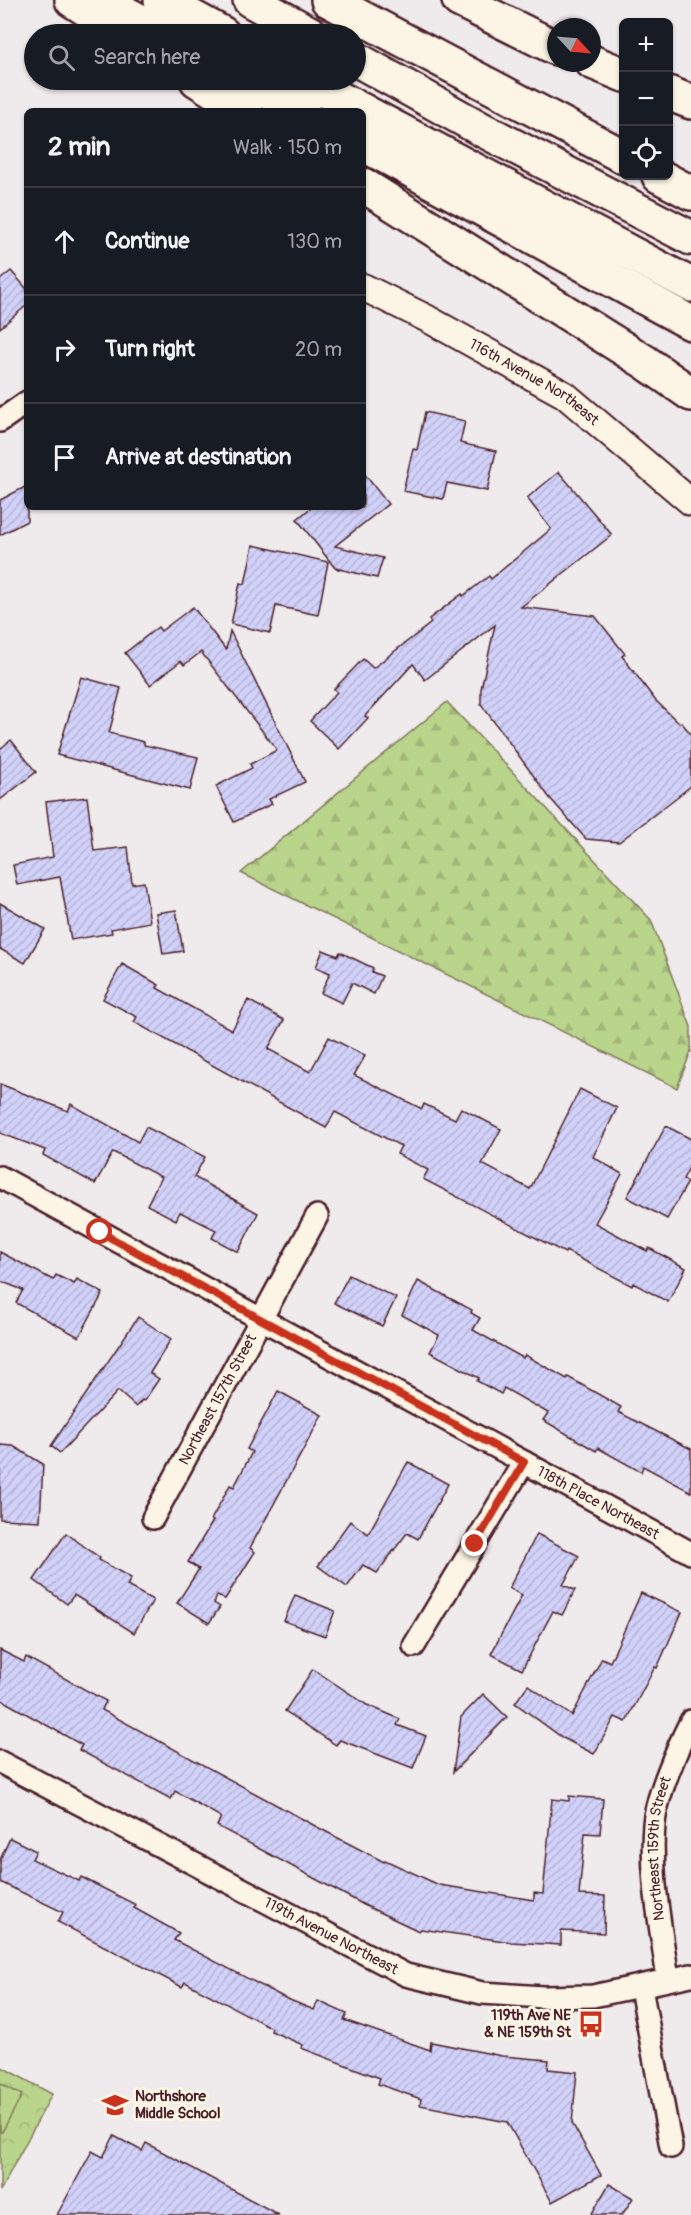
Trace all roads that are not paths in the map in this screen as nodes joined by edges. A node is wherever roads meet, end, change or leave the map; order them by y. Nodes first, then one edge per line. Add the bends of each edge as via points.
1 (72, 0) edge
2 (101, 0) edge
3 (160, 0) edge
4 (250, 0) edge
5 (328, 0) edge
6 (459, 0) edge
7 (110, 24) edge
8 (145, 24) edge
9 (204, 24) edge
10 (293, 24) edge
11 (547, 44) edge
12 (366, 65) edge
13 (601, 66) edge
14 (619, 73) edge
15 (213, 90) edge
16 (264, 90) edge
17 (324, 90) edge
18 (673, 95) edge
19 (691, 102) edge
20 (241, 108) edge
21 (297, 108) edge
22 (357, 108) edge
23 (366, 113) edge
24 (366, 146) edge
25 (619, 154) edge
26 (666, 180) edge
27 (366, 187) edge
28 (691, 192) edge
29 (691, 237) edge
30 (691, 285) edge
31 (366, 288) edge
32 (691, 323) edge
33 (691, 394) edge
34 (24, 404) edge
35 (0, 421) edge
36 (691, 502) edge
37 (0, 1177) edge
38 (316, 1216) dead end
39 (260, 1320) junction
40 (524, 1462) junction
41 (153, 1518) dead end
42 (691, 1553) edge
43 (414, 1646) dead end
44 (691, 1721) edge
45 (0, 1761) edge
46 (691, 1975) edge
47 (668, 1979) junction
48 (641, 1988) junction
49 (671, 2147) dead end

1 - 7 highway
2 - 8 highway
3 - 9 highway
4 - 10 highway
5 - 25 highway
6 - 11 highway
12 - 29 highway via 481,129
13 - 14 highway
15 - 20 highway
16 - 21 highway
17 - 22 highway
18 - 19 highway
23 - 30 highway
24 - 32 highway
26 - 28 highway
27 - 33 highway
31 - 36 street, 116th Avenue Northeast via 565,395
34 - 35 street
37 - 39 street, 118th Place Northeast
38 - 39 street, Northeast 157th Street
39 - 40 street, 118th Place Northeast
39 - 41 street, Northeast 157th Street
40 - 42 street, 118th Place Northeast
40 - 43 street
44 - 47 street, Northeast 159th Street via 676,1751 654,1822 655,1887
45 - 48 street, 119th Avenue Northeast via 406,1975 512,1997 593,1996
46 - 47 street, 119th Avenue Northeast
47 - 48 street, 119th Avenue Northeast
48 - 49 street

